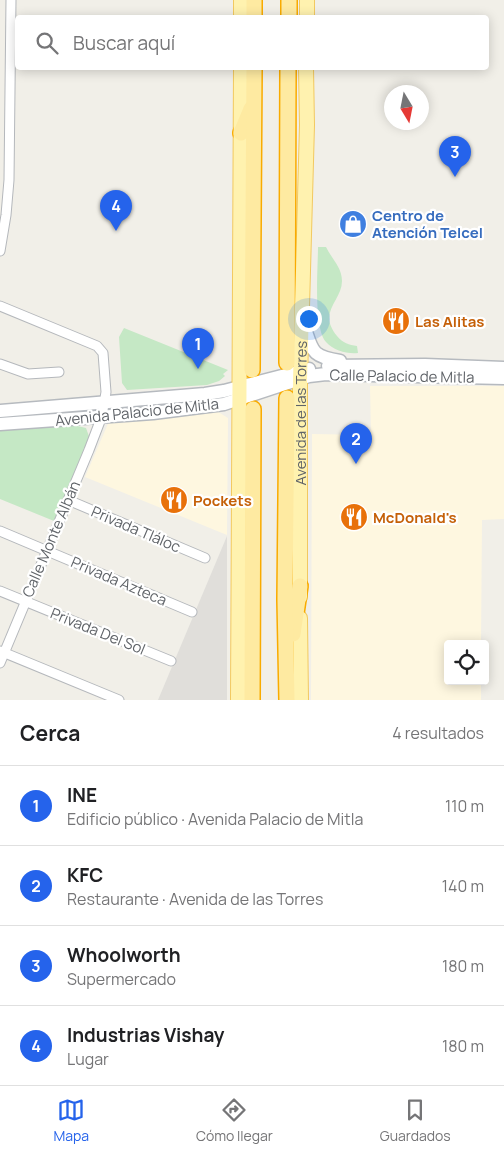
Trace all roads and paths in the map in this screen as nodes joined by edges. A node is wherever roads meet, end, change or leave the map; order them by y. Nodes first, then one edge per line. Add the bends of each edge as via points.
1 (11, 0) edge
2 (241, 0) edge
3 (254, 0) edge
4 (289, 0) edge
5 (307, 0) edge
6 (241, 15) edge
7 (254, 15) edge
8 (289, 15) edge
9 (307, 15) edge
10 (241, 70) edge
11 (254, 70) edge
12 (288, 70) edge
13 (306, 70) edge
14 (254, 103) junction
15 (241, 133) junction
16 (0, 251) edge
17 (0, 306) edge
18 (301, 318) junction
19 (287, 363) dead end
20 (0, 364) edge
21 (362, 364) junction
22 (504, 368) edge
23 (252, 370) dead end
24 (59, 372) dead end
25 (301, 375) junction
26 (504, 378) edge
27 (239, 392) junction
28 (287, 398) dead end
29 (105, 402) junction
30 (252, 409) dead end
31 (0, 411) edge
32 (102, 416) junction
33 (0, 424) edge
34 (68, 500) junction
35 (0, 531) edge
36 (46, 550) junction
37 (204, 558) dead end
38 (300, 586) junction
39 (0, 591) edge
40 (25, 601) junction
41 (192, 612) dead end
42 (245, 645) junction
43 (2, 652) edge
44 (171, 661) dead end
45 (0, 663) edge
46 (287, 675) junction
47 (120, 700) edge
48 (238, 700) edge
49 (252, 700) edge
50 (287, 700) edge
51 (301, 700) edge

1 - 16 street via 9,180
2 - 6 main road
3 - 7 highway
4 - 8 highway
5 - 9 main road
10 - 15 main road
11 - 14 highway
12 - 19 highway, Avenida de las Torres
13 - 18 main road, Avenida de las Torres
14 - 15 highway
14 - 23 highway
15 - 27 main road
17 - 29 street via 101,349
18 - 21 main road via 313,351 319,356
18 - 25 main road, Avenida de las Torres
20 - 24 street via 28,374
21 - 22 main road, Calle Palacio de Mitla
21 - 25 main road, Calle Palacio de Mitla via 321,366
25 - 26 main road, Calle Palacio de Mitla
25 - 27 main road, Avenida Palacio de Mitla
25 - 38 main road, Avenida de las Torres
27 - 29 main road, Avenida Palacio de Mitla
27 - 32 main road, Avenida Palacio de Mitla via 224,404
27 - 42 main road
28 - 46 highway, Avenida de las Torres
29 - 31 main road, Avenida Palacio de Mitla
29 - 32 street
30 - 42 highway
32 - 33 main road, Avenida Palacio de Mitla
32 - 34 street, Calle Monte Albán
34 - 36 street, Calle Monte Albán
34 - 37 street, Privada Tláloc
35 - 36 street, Privada Azteca
36 - 40 street, Calle Monte Albán
36 - 41 street, Privada Azteca
38 - 46 highway
38 - 51 main road, Avenida de las Torres
39 - 40 street, Privada Del Sol
40 - 43 street, Calle Monte Albán
40 - 44 street, Privada Del Sol
42 - 48 main road
42 - 49 highway
43 - 45 street, Calle Monte Albán
43 - 47 street
46 - 50 highway, Avenida de las Torres

